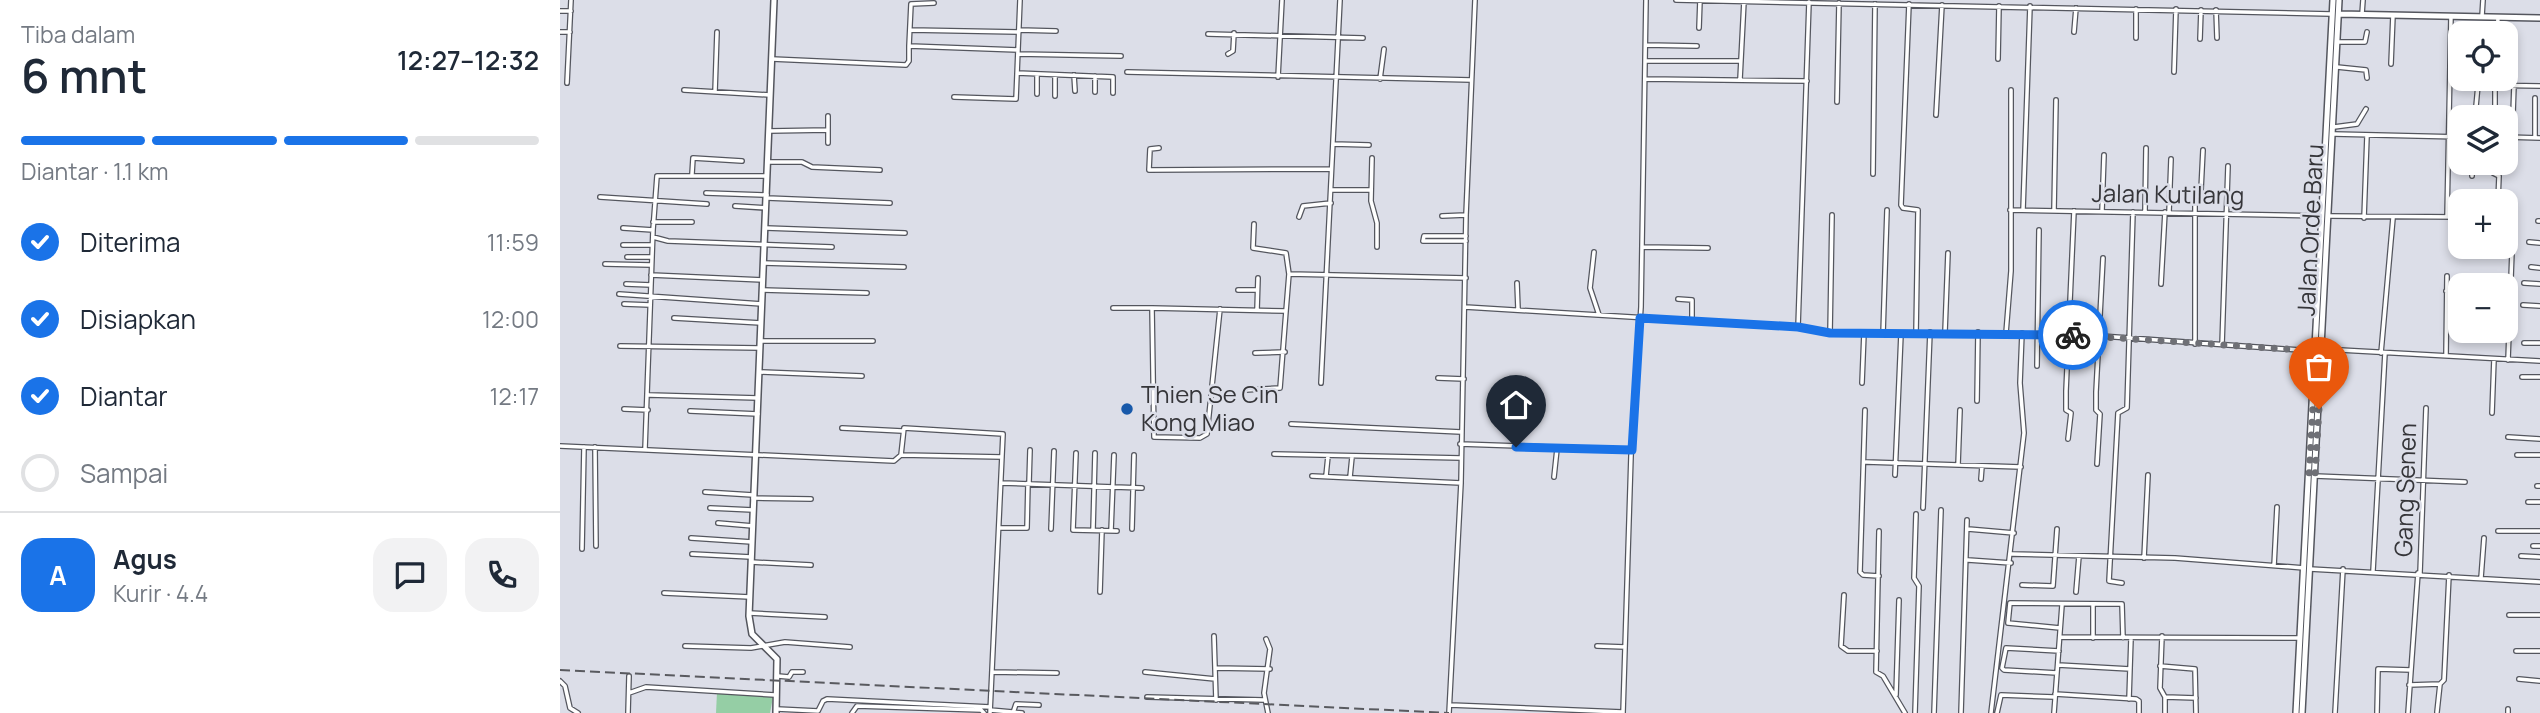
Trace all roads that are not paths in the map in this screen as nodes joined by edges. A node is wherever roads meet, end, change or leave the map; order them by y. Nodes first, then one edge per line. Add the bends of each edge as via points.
1 (571, 0) edge
2 (774, 0) edge
3 (1020, 0) edge
4 (1282, 0) edge
5 (1340, 0) edge
6 (1475, 0) edge
7 (1646, 0) edge
8 (1676, 0) edge
9 (1700, 0) edge
10 (2049, 0) edge
11 (2333, 0) edge
12 (2339, 0) edge
13 (2363, 0) edge
14 (2483, 0) edge
15 (1744, 1) edge
16 (1809, 2) junction
17 (934, 3) dead end
18 (1839, 3) junction
19 (1875, 4) junction
20 (1909, 4) junction
21 (1942, 5) junction
22 (1999, 6) junction
23 (2030, 6) junction
24 (2049, 6) junction
25 (2076, 8) junction
26 (2136, 9) junction
27 (2176, 9) junction
28 (2201, 10) junction
29 (2216, 10) junction
30 (560, 11) edge
31 (570, 11) junction
32 (2336, 14) junction
33 (2362, 14) junction
34 (2392, 15) junction
35 (2451, 16) junction
36 (2482, 16) junction
37 (2498, 17) junction
38 (2540, 18) edge
39 (2498, 21) edge
40 (1699, 28) dead end
41 (910, 30) junction
42 (1019, 31) junction
43 (1056, 31) dead end
44 (560, 32) edge
45 (570, 32) junction
46 (717, 32) dead end
47 (2074, 32) dead end
48 (2367, 32) dead end
49 (1234, 33) junction
50 (1208, 34) dead end
51 (1280, 34) junction
52 (1338, 36) junction
53 (2217, 37) dead end
54 (1363, 38) dead end
55 (2136, 38) dead end
56 (2200, 38) dead end
57 (2338, 41) junction
58 (1646, 45) junction
59 (909, 46) junction
60 (1696, 46) dead end
61 (1384, 49) dead end
62 (1018, 52) junction
63 (560, 53) edge
64 (569, 53) junction
65 (1228, 54) dead end
66 (1121, 57) dead end
67 (771, 59) junction
68 (1998, 59) dead end
69 (1646, 61) junction
70 (1741, 61) junction
71 (2391, 64) dead end
72 (2337, 67) junction
73 (1127, 72) dead end
74 (2174, 72) dead end
75 (1017, 73) junction
76 (1037, 74) junction
77 (560, 75) edge
78 (568, 75) junction
79 (1055, 75) junction
80 (1074, 75) junction
81 (1094, 76) junction
82 (1278, 77) junction
83 (2367, 78) dead end
84 (1336, 79) junction
85 (1380, 79) junction
86 (1646, 79) junction
87 (1740, 79) junction
88 (1471, 80) junction
89 (2333, 80) junction
90 (1807, 81) junction
91 (568, 83) dead end
92 (2518, 85) edge
93 (2540, 86) edge
94 (684, 90) dead end
95 (2011, 90) dead end
96 (1075, 91) dead end
97 (715, 92) junction
98 (1095, 92) dead end
99 (1114, 93) dead end
100 (770, 94) junction
101 (1037, 94) dead end
102 (1055, 96) dead end
103 (954, 97) dead end
104 (2535, 97) dead end
105 (2056, 100) dead end
106 (1837, 102) dead end
107 (2366, 109) dead end
108 (1936, 115) dead end
109 (828, 116) dead end
110 (2334, 127) junction
111 (828, 130) junction
112 (769, 131) junction
113 (2334, 135) junction
114 (2367, 135) junction
115 (2447, 136) junction
116 (2518, 137) edge
117 (2537, 138) edge
118 (828, 142) dead end
119 (1333, 144) junction
120 (1369, 145) dead end
121 (1159, 148) dead end
122 (2146, 148) dead end
123 (2203, 150) dead end
124 (2104, 155) dead end
125 (1372, 158) dead end
126 (2171, 159) dead end
127 (742, 161) dead end
128 (768, 162) junction
129 (2228, 166) dead end
130 (1331, 169) junction
131 (880, 170) dead end
132 (692, 174) junction
133 (1873, 174) dead end
134 (767, 176) junction
135 (1331, 190) junction
136 (1371, 190) junction
137 (706, 193) dead end
138 (767, 196) junction
139 (600, 197) dead end
140 (655, 200) junction
141 (890, 203) dead end
142 (1331, 203) junction
143 (708, 204) dead end
144 (735, 206) dead end
145 (766, 208) junction
146 (1886, 210) dead end
147 (2010, 210) junction
148 (2023, 210) junction
149 (2054, 210) junction
150 (2074, 210) junction
151 (2102, 211) junction
152 (2145, 211) junction
153 (2133, 212) junction
154 (2167, 212) junction
155 (2196, 212) junction
156 (2226, 214) junction
157 (1466, 215) junction
158 (1832, 215) dead end
159 (1442, 216) dead end
160 (2327, 216) junction
161 (1299, 217) dead end
162 (2447, 217) joint
163 (2364, 218) junction
164 (2393, 218) junction
165 (653, 222) junction
166 (692, 222) dead end
167 (1254, 224) dead end
168 (623, 228) dead end
169 (766, 228) junction
170 (653, 230) junction
171 (2039, 230) dead end
172 (905, 233) dead end
173 (653, 237) junction
174 (1466, 238) junction
175 (2529, 242) dead end
176 (2540, 243) edge
177 (765, 244) junction
178 (622, 245) dead end
179 (652, 245) junction
180 (832, 247) dead end
181 (1377, 247) dead end
182 (1642, 247) junction
183 (1708, 248) dead end
184 (1594, 252) dead end
185 (1948, 253) dead end
186 (627, 257) dead end
187 (652, 257) junction
188 (2104, 258) dead end
189 (763, 263) junction
190 (605, 264) dead end
191 (651, 265) junction
192 (904, 267) dead end
193 (2531, 267) dead end
194 (2540, 268) edge
195 (1328, 273) junction
196 (1289, 274) junction
197 (652, 275) junction
198 (2447, 276) dead end
199 (1258, 278) dead end
200 (1466, 278) junction
201 (763, 280) junction
202 (1517, 283) dead end
203 (2524, 283) dead end
204 (2161, 284) dead end
205 (2540, 284) edge
206 (626, 285) dead end
207 (651, 285) junction
208 (763, 290) junction
209 (1238, 290) dead end
210 (1258, 290) junction
211 (2446, 291) joint
212 (867, 293) dead end
213 (619, 294) dead end
214 (650, 298) junction
215 (1678, 299) dead end
216 (624, 304) dead end
217 (762, 304) junction
218 (650, 305) junction
219 (2523, 305) dead end
220 (2540, 306) edge
221 (1465, 307) junction
222 (1114, 308) dead end
223 (1152, 308) junction
224 (1220, 309) junction
225 (1518, 309) junction
226 (1257, 310) junction
227 (1286, 311) junction
228 (1599, 314) junction
229 (674, 318) dead end
230 (1640, 318) junction
231 (1692, 321) junction
232 (761, 323) junction
233 (1798, 327) junction
234 (1930, 332) junction
235 (1945, 332) junction
236 (1978, 332) junction
237 (1830, 333) junction
238 (1864, 333) junction
239 (2006, 333) junction
240 (2022, 333) junction
241 (1883, 334) junction
242 (1902, 334) junction
243 (1916, 334) junction
244 (2068, 335) junction
245 (2039, 336) junction
246 (2101, 336) junction
247 (2129, 337) junction
248 (761, 341) junction
249 (873, 341) dead end
250 (2508, 343) edge
251 (2524, 343) dead end
252 (2540, 343) edge
253 (2195, 344) junction
254 (2222, 345) junction
255 (620, 346) dead end
256 (650, 346) junction
257 (761, 348) junction
258 (2319, 350) junction
259 (1284, 352) junction
260 (1255, 353) dead end
261 (2383, 353) junction
262 (2446, 356) junction
263 (2494, 359) junction
264 (2508, 360) junction
265 (2540, 361) edge
266 (2037, 366) dead end
267 (760, 372) junction
268 (862, 376) dead end
269 (1438, 377) dead end
270 (2522, 377) dead end
271 (2540, 377) edge
272 (1464, 379) junction
273 (1321, 383) dead end
274 (1862, 383) dead end
275 (1245, 390) dead end
276 (649, 395) junction
277 (758, 398) junction
278 (1977, 401) dead end
279 (2426, 408) dead end
280 (624, 409) dead end
281 (648, 410) junction
282 (1865, 410) dead end
283 (1960, 410) dead end
284 (690, 411) dead end
285 (2492, 413) dead end
286 (758, 414) junction
287 (1291, 424) dead end
288 (842, 428) dead end
289 (902, 431) junction
290 (1461, 432) junction
291 (2508, 437) dead end
292 (2068, 439) dead end
293 (2540, 439) edge
294 (1461, 444) junction
295 (560, 446) edge
296 (584, 447) junction
297 (595, 447) junction
298 (645, 449) junction
299 (1558, 449) junction
300 (1030, 450) dead end
301 (1632, 450) junction
302 (1054, 451) dead end
303 (1076, 453) dead end
304 (1094, 453) dead end
305 (1114, 454) dead end
306 (1273, 454) dead end
307 (756, 455) junction
308 (901, 455) junction
309 (2517, 455) dead end
310 (2540, 455) edge
311 (1134, 456) dead end
312 (1328, 456) junction
313 (1002, 457) junction
314 (1352, 457) junction
315 (1461, 458) junction
316 (1865, 462) junction
317 (1896, 463) junction
318 (1927, 464) junction
319 (1958, 464) junction
320 (2097, 464) dead end
321 (1982, 466) junction
322 (2021, 467) junction
323 (1895, 475) dead end
324 (2148, 475) dead end
325 (1312, 476) dead end
326 (1326, 476) junction
327 (2312, 476) junction
328 (1350, 477) junction
329 (1554, 477) dead end
330 (1981, 479) dead end
331 (2376, 479) junction
332 (2424, 481) junction
333 (2465, 482) dead end
334 (1001, 483) junction
335 (1029, 483) junction
336 (1053, 483) junction
337 (1461, 483) junction
338 (1074, 484) junction
339 (1094, 485) junction
340 (1113, 486) junction
341 (1133, 487) junction
342 (1142, 488) dead end
343 (705, 492) dead end
344 (754, 496) junction
345 (811, 499) dead end
346 (2528, 502) dead end
347 (2540, 502) edge
348 (710, 508) dead end
349 (1923, 508) dead end
350 (2277, 508) dead end
351 (753, 510) junction
352 (1941, 510) dead end
353 (1916, 514) dead end
354 (1967, 520) dead end
355 (718, 523) dead end
356 (752, 526) junction
357 (999, 528) junction
358 (1051, 529) dead end
359 (1132, 529) dead end
360 (1968, 529) junction
361 (2057, 529) dead end
362 (1093, 530) junction
363 (1102, 530) junction
364 (1879, 531) dead end
365 (2498, 531) dead end
366 (2540, 531) edge
367 (2014, 533) junction
368 (691, 538) dead end
369 (2484, 538) dead end
370 (752, 542) junction
371 (2533, 545) dead end
372 (596, 546) dead end
373 (2540, 546) edge
374 (582, 549) dead end
375 (692, 554) dead end
376 (2012, 554) junction
377 (2055, 555) junction
378 (2079, 556) junction
379 (2521, 556) dead end
380 (2110, 557) junction
381 (2540, 557) edge
382 (2144, 558) junction
383 (751, 559) junction
384 (1967, 560) junction
385 (2011, 563) junction
386 (811, 565) dead end
387 (2274, 566) junction
388 (2307, 568) junction
389 (2343, 569) junction
390 (2373, 571) junction
391 (2419, 573) junction
392 (2449, 575) junction
393 (1879, 576) junction
394 (2481, 578) junction
395 (2540, 582) edge
396 (2122, 583) dead end
397 (2022, 585) dead end
398 (1100, 592) dead end
399 (2076, 592) dead end
400 (664, 593) dead end
401 (1844, 595) dead end
402 (750, 597) junction
403 (1899, 600) dead end
404 (2062, 605) junction
405 (2093, 605) junction
406 (749, 613) junction
407 (2509, 615) dead end
408 (2540, 615) edge
409 (825, 617) dead end
410 (2060, 628) junction
411 (1214, 636) dead end
412 (2162, 636) junction
413 (2060, 637) junction
414 (2093, 638) junction
415 (2131, 638) junction
416 (2303, 638) junction
417 (1266, 639) dead end
418 (2123, 639) junction
419 (761, 644) junction
420 (685, 646) dead end
421 (1597, 646) dead end
422 (850, 647) dead end
423 (1625, 647) junction
424 (1877, 651) junction
425 (2059, 651) junction
426 (2516, 651) dead end
427 (2540, 651) edge
428 (2058, 666) junction
429 (2160, 666) junction
430 (1215, 668) junction
431 (1270, 669) junction
432 (2130, 669) junction
433 (2411, 670) junction
434 (803, 672) dead end
435 (993, 672) junction
436 (1057, 673) dead end
437 (1145, 673) dead end
438 (2057, 673) junction
439 (629, 676) dead end
440 (778, 676) junction
441 (1215, 678) junction
442 (2519, 679) dead end
443 (560, 681) edge
444 (2540, 681) edge
445 (2440, 684) junction
446 (2409, 685) junction
447 (629, 693) junction
448 (778, 696) junction
449 (2055, 696) junction
450 (1147, 697) dead end
451 (1896, 697) junction
452 (2165, 697) junction
453 (2196, 698) junction
454 (2129, 699) junction
455 (1216, 700) junction
456 (1264, 700) junction
457 (1040, 705) dead end
458 (1449, 705) junction
459 (879, 707) junction
460 (908, 710) edge
461 (990, 710) edge
462 (776, 711) edge
463 (930, 711) edge
464 (960, 711) edge
465 (571, 712) edge
466 (1013, 712) edge
467 (1623, 712) edge
468 (2437, 712) edge
469 (578, 713) edge
470 (628, 713) edge
471 (852, 713) edge
472 (879, 713) edge
473 (984, 713) edge
474 (1022, 713) edge
475 (1268, 713) edge
476 (1449, 713) edge
477 (1905, 713) edge
478 (1915, 713) edge
479 (1934, 713) edge
480 (1961, 713) edge
481 (1991, 713) edge
482 (1997, 713) edge
483 (2054, 713) edge
484 (2139, 713) edge
485 (2165, 713) edge
486 (2196, 713) edge
487 (2296, 713) edge
488 (2302, 713) edge
489 (2335, 713) edge
490 (2377, 713) edge
491 (2409, 713) edge

1 - 31 street
2 - 67 main road
3 - 42 street
4 - 51 street
5 - 52 street
6 - 88 street
7 - 58 street
8 - 9 street
9 - 15 street
9 - 40 street
10 - 24 street
11 - 32 main road, Jalan Orde Baru
12 - 32 main road, Jalan Orde Baru
13 - 33 street
14 - 36 street
15 - 16 street
15 - 70 street
16 - 18 street
16 - 90 street
17 - 41 street via 911,4
18 - 19 street
18 - 106 street
19 - 20 street
19 - 133 street
20 - 21 street
20 - 243 street via 1902,208 1918,210
21 - 22 street
21 - 108 street
22 - 23 street
22 - 68 street
23 - 24 street
23 - 148 street
24 - 25 street
25 - 26 street
25 - 47 street
26 - 27 street
26 - 55 street
27 - 28 street
27 - 74 street
28 - 29 street
28 - 56 street
29 - 32 street
29 - 53 street
30 - 31 street
31 - 45 street
32 - 33 main road
32 - 57 main road, Jalan Orde Baru
32 - 89 main road, Jalan Orde Baru
33 - 34 main road
34 - 35 main road
34 - 71 street
35 - 36 main road
35 - 115 street
36 - 37 main road
37 - 38 main road
37 - 39 street
41 - 42 street
41 - 59 street
42 - 43 street
42 - 62 street
44 - 45 street
45 - 64 street
46 - 97 street
48 - 57 street via 2365,42
49 - 50 street
49 - 51 street
49 - 65 street via 1233,51
51 - 52 street
51 - 82 street
52 - 54 street
52 - 84 street
57 - 72 main road, Jalan Orde Baru
58 - 60 street
58 - 69 street
59 - 62 street
59 - 67 street via 906,65
61 - 85 street
62 - 66 street
62 - 75 street
63 - 64 street
64 - 78 street
67 - 100 main road
69 - 70 street
69 - 86 street
70 - 87 street
72 - 83 street via 2366,70
72 - 89 main road, Jalan Orde Baru
73 - 82 street
75 - 76 street
75 - 103 street via 1016,99
76 - 79 street
76 - 101 street
77 - 78 street
78 - 91 street
79 - 80 street
79 - 102 street
80 - 81 street
80 - 96 street
81 - 98 street
81 - 99 street via 1114,77
82 - 84 street
84 - 85 street
84 - 119 street
85 - 88 street
86 - 87 street
86 - 182 street
87 - 90 street
88 - 157 street
89 - 110 main road, Jalan Orde Baru
89 - 160 main road, Jalan Orde Baru
90 - 233 street
92 - 93 street
94 - 97 street
95 - 147 street
97 - 100 street
100 - 112 main road
104 - 117 street
105 - 149 street
107 - 110 street via 2357,124
109 - 111 street
110 - 113 main road, Jalan Orde Baru
111 - 112 street
111 - 118 street
112 - 128 main road
113 - 114 street
113 - 160 main road, Jalan Orde Baru
114 - 115 street
114 - 163 street
115 - 162 street
116 - 117 street
119 - 120 street
119 - 130 street
121 - 130 street via 1150,149 1149,170
122 - 152 street
123 - 155 street
124 - 151 street
125 - 136 street
126 - 154 street
127 - 132 street via 693,158
128 - 131 street
128 - 134 main road
129 - 156 street
130 - 135 street
132 - 134 street
132 - 140 street via 658,174
134 - 138 main road
135 - 136 street
135 - 142 street
136 - 181 street
137 - 138 street
138 - 141 street
138 - 145 main road
139 - 140 street
140 - 143 street
140 - 165 street
142 - 161 street via 1303,206
142 - 195 street
144 - 145 street
145 - 169 main road
146 - 241 street
147 - 148 street, Jalan Kutilang
147 - 239 street
148 - 149 street, Jalan Kutilang
149 - 150 street, Jalan Kutilang
150 - 151 street, Jalan Kutilang
150 - 244 street
151 - 153 street, Jalan Kutilang
152 - 153 street, Jalan Kutilang
152 - 154 street, Jalan Kutilang
153 - 247 street
154 - 155 street, Jalan Kutilang
154 - 204 street
155 - 156 street, Jalan Kutilang
155 - 253 street
156 - 160 street, Jalan Kutilang
156 - 254 street
157 - 159 street
157 - 174 street
158 - 237 street
160 - 163 street, Jalan Kutilang
160 - 258 main road, Jalan Orde Baru
162 - 164 street, Jalan Kutilang
163 - 164 street, Jalan Kutilang
164 - 261 street
165 - 166 street
165 - 170 street
167 - 196 street via 1253,248 1286,253
168 - 170 street
169 - 172 street
169 - 177 main road
170 - 173 street
171 - 245 street
173 - 177 street
173 - 179 street
174 - 174 street via 1424,236 1422,240
174 - 200 street
175 - 176 street
177 - 180 street
177 - 189 main road
178 - 179 street
179 - 187 street
182 - 183 street
182 - 230 street
184 - 228 street via 1590,288
185 - 235 street
186 - 187 street
187 - 191 street
188 - 246 street
189 - 192 street
189 - 201 main road
190 - 191 street
191 - 197 street
193 - 194 street
195 - 196 street
195 - 200 street
195 - 273 street
196 - 227 street
197 - 201 street
197 - 207 street
198 - 211 street
199 - 210 street
200 - 221 street
201 - 208 main road
202 - 225 street
203 - 205 street
206 - 207 street
207 - 214 street
208 - 212 street
208 - 217 main road
209 - 210 street
210 - 226 street
211 - 262 street
213 - 214 street
214 - 217 street
214 - 218 street
215 - 231 street via 1692,300
216 - 218 street
217 - 232 main road
218 - 256 street
219 - 220 street
221 - 225 street
221 - 272 street
222 - 223 street
223 - 224 street
223 - 224 street via 1153,432 1160,438 1207,434
224 - 226 street
225 - 228 street
226 - 227 street
227 - 259 street
228 - 230 street
229 - 232 street
230 - 231 street
230 - 301 street
231 - 233 street
232 - 248 main road
233 - 237 street
234 - 235 street
234 - 243 street
234 - 318 street
235 - 236 street
236 - 239 street
236 - 278 street
237 - 238 street
238 - 241 street
238 - 274 street
239 - 240 street
240 - 245 street
240 - 322 street via 2020,383 2025,422
241 - 242 street
242 - 243 street
242 - 317 street
244 - 245 street
244 - 246 street
244 - 292 street
245 - 266 street
246 - 247 street
246 - 320 street
247 - 253 street
247 - 380 street via 2127,410 2118,413
248 - 249 street
248 - 257 main road
250 - 264 street
251 - 252 street
253 - 254 street
254 - 258 street
255 - 256 street
256 - 257 street
256 - 276 street
257 - 267 main road
258 - 261 street
258 - 327 main road, Jalan Orde Baru
259 - 260 street
259 - 275 street via 1279,390
261 - 262 street
261 - 331 street
262 - 263 street
263 - 264 street
263 - 285 street
264 - 265 street
267 - 268 street
267 - 277 main road
269 - 272 street
270 - 271 street
272 - 290 street
276 - 277 street
276 - 281 street
277 - 286 main road
279 - 332 street, Gang Senen
280 - 281 street
281 - 298 street
282 - 316 street
283 - 319 street
284 - 286 street
286 - 307 main road
287 - 290 street
288 - 289 street
289 - 308 street
289 - 313 street via 1003,434
290 - 294 street
291 - 293 street
294 - 299 street
294 - 315 street
295 - 296 street
296 - 297 street
296 - 374 street
297 - 298 street
297 - 372 street
298 - 307 street
299 - 301 street
299 - 329 street
300 - 335 street
301 - 423 street
302 - 336 street
303 - 338 street
304 - 339 street
305 - 340 street
306 - 312 street
307 - 308 street via 894,461
307 - 344 main road
308 - 313 street
309 - 310 street
311 - 341 street
312 - 314 street
312 - 326 street
313 - 334 street
314 - 315 street
314 - 328 street
315 - 337 street
316 - 317 street
316 - 393 street via 1860,572
317 - 318 street
317 - 323 street
318 - 319 street
318 - 349 street
319 - 321 street
321 - 322 street
321 - 330 street
322 - 367 street
324 - 382 street
325 - 326 street
326 - 328 street
327 - 331 street
327 - 388 main road, Jalan Orde Baru
328 - 337 street
331 - 332 street
331 - 390 street
332 - 333 street
332 - 391 street, Gang Senen
334 - 335 street
334 - 357 street
335 - 336 street
335 - 357 street via 1027,528
336 - 338 street
336 - 358 street
337 - 458 street
338 - 339 street
338 - 362 street via 1073,530
339 - 340 street
339 - 362 street
340 - 341 street
340 - 363 street via 1114,531
341 - 342 street
341 - 359 street
343 - 344 street
344 - 345 street
344 - 351 main road
346 - 347 street
348 - 351 street
350 - 387 street
351 - 356 main road
352 - 479 street
353 - 478 street
354 - 360 street
355 - 356 street
356 - 370 main road
357 - 435 street
360 - 367 street
360 - 384 street
361 - 377 street
362 - 363 street
363 - 398 street
364 - 393 street
365 - 366 street
367 - 376 street
368 - 370 street
369 - 394 street
370 - 383 main road
371 - 373 street
375 - 383 street
376 - 377 street
376 - 385 street
377 - 378 street
377 - 397 street via 2053,586
378 - 380 street
378 - 399 street
379 - 381 street
380 - 382 street
380 - 396 street via 2109,582
382 - 387 street
383 - 386 street
383 - 402 main road
384 - 385 street
384 - 480 street
385 - 481 street
387 - 388 street
388 - 389 street
388 - 416 main road, Jalan Orde Baru
389 - 390 street
389 - 489 street
390 - 391 street
391 - 392 street
391 - 433 street, Gang Senen
392 - 394 street
392 - 445 street via 2444,680
393 - 424 street
394 - 395 street
400 - 402 street
401 - 424 street via 1841,646
402 - 406 main road
403 - 451 street
404 - 405 street
404 - 410 street
404 - 410 street via 2011,602 2008,621
405 - 414 street
405 - 418 street via 2124,605
406 - 409 street
406 - 419 main road via 752,634
407 - 408 street
410 - 413 street
411 - 430 street
412 - 415 street
412 - 416 street
412 - 429 street
413 - 414 street
413 - 425 street
414 - 418 street
415 - 418 street
415 - 432 street
416 - 487 main road, Jalan Orde Baru
416 - 488 main road, Jalan Orde Baru
417 - 431 street
419 - 420 street via 751,648
419 - 422 street
419 - 440 main road via 775,655
421 - 423 street
423 - 467 street
424 - 451 street via 1876,672
425 - 428 street
425 - 438 street via 2007,648 2002,668
426 - 427 street
428 - 432 street
428 - 438 street
429 - 452 street via 2160,688
429 - 453 street via 2195,669
430 - 431 street
430 - 441 street
431 - 456 street
432 - 454 street
433 - 446 street, Gang Senen
433 - 490 street via 2378,669
434 - 440 street
435 - 436 street
435 - 461 street
437 - 441 street
438 - 449 street
439 - 447 street
440 - 448 main road
441 - 455 street
442 - 444 street
443 - 465 street
445 - 446 street
445 - 468 street
446 - 491 street, Gang Senen
447 - 448 street via 646,687
447 - 470 street
448 - 462 main road
449 - 454 street
449 - 482 street via 2001,695
449 - 483 street
450 - 455 street
451 - 477 street
452 - 453 street
452 - 485 street
453 - 486 street
454 - 484 street via 2138,700
455 - 456 street
456 - 475 street
457 - 466 street via 1016,704
458 - 467 street
458 - 476 street
459 - 460 street
459 - 471 street via 857,706
459 - 472 street
460 - 463 street
461 - 462 street via 825,699 818,711
461 - 466 street
463 - 464 street
464 - 473 street
465 - 469 street
466 - 474 street

